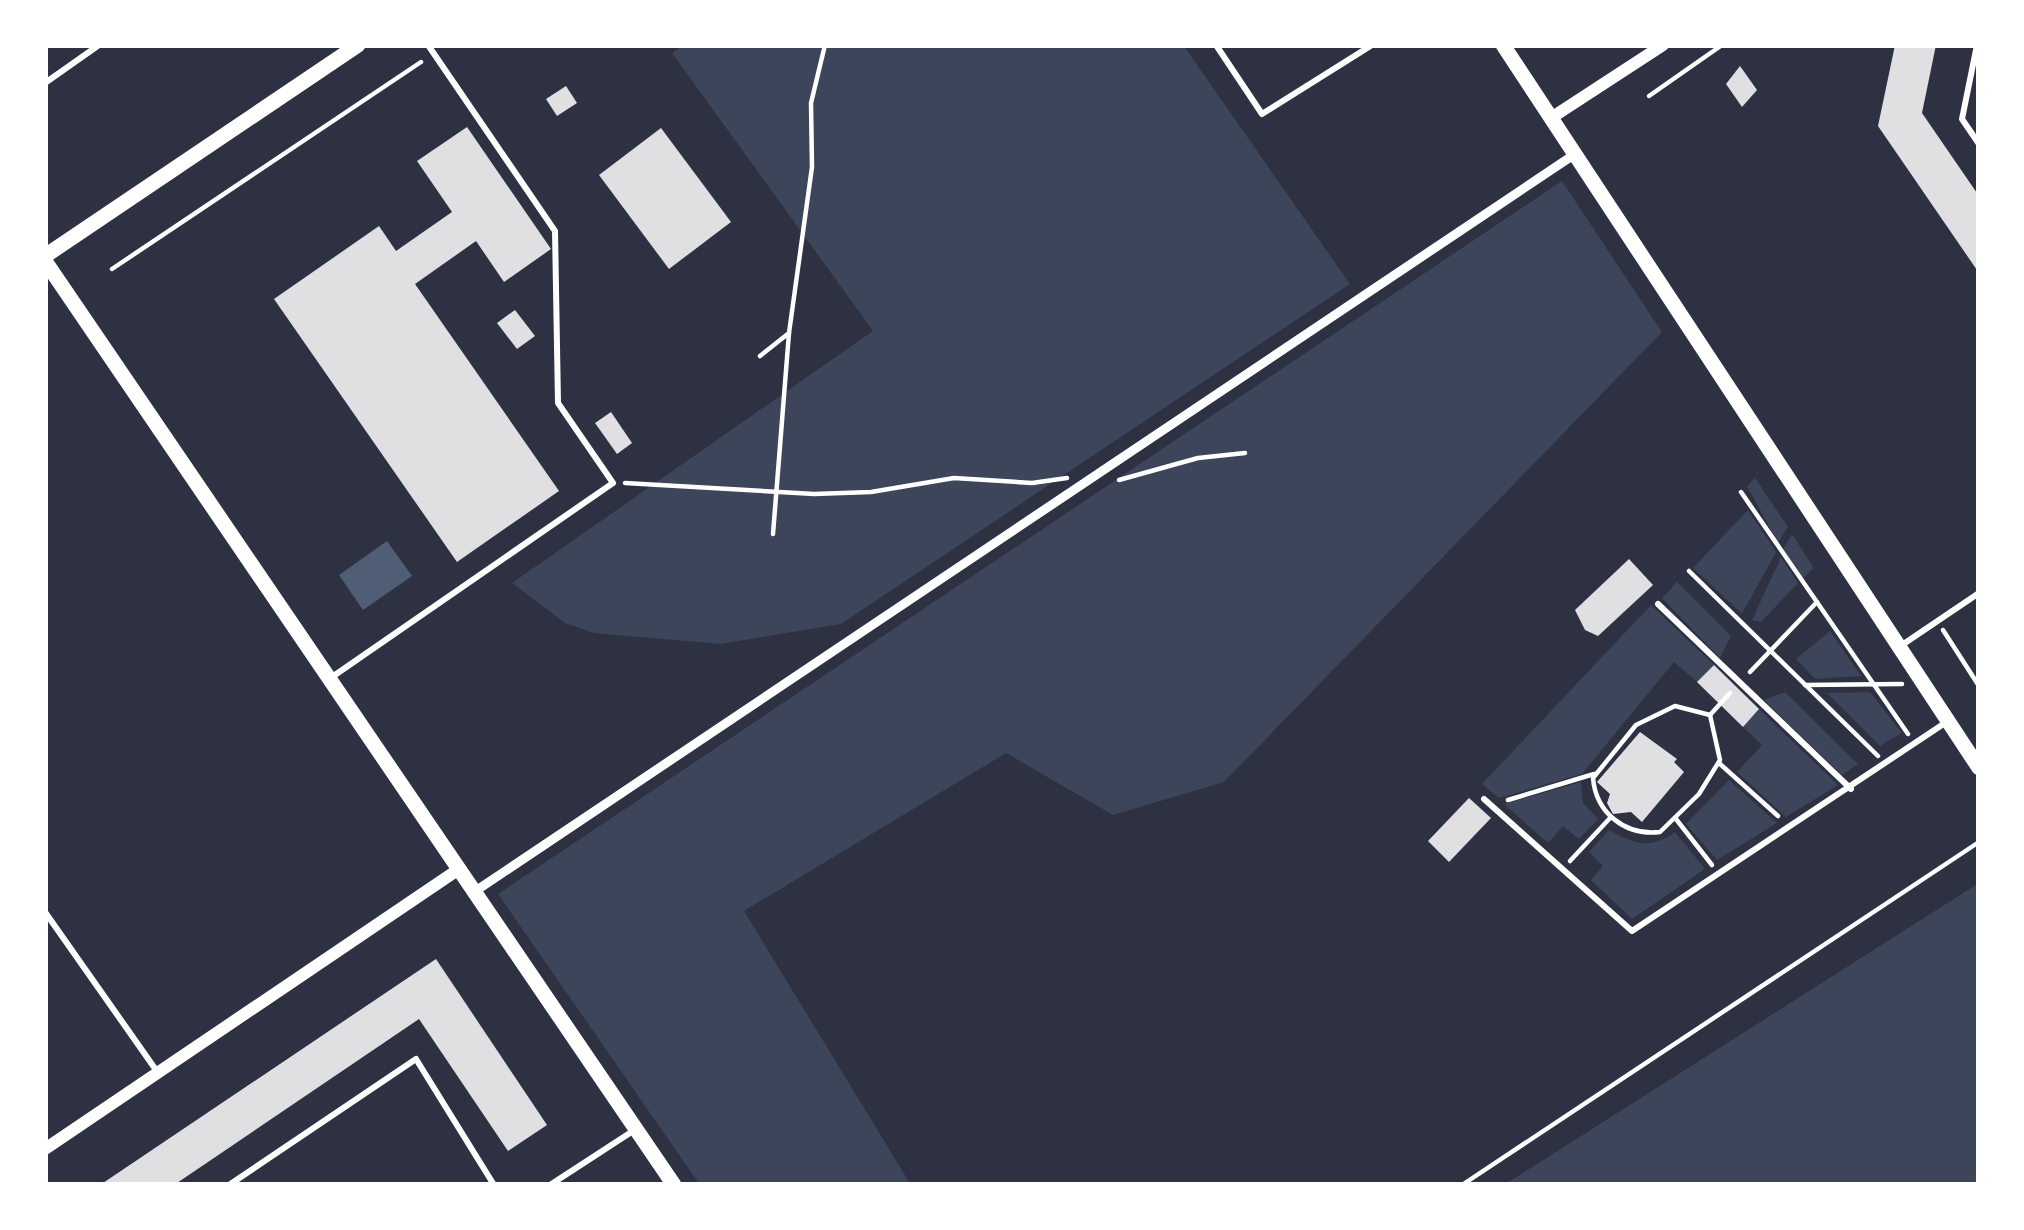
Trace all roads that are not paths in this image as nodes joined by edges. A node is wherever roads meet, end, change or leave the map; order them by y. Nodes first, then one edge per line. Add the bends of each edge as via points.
1 (99, 45) edge
2 (358, 45) edge
3 (428, 45) edge
4 (1216, 45) edge
5 (1372, 45) edge
6 (1503, 45) edge
7 (1663, 45) edge
8 (1977, 45) edge
9 (45, 83) edge
10 (1551, 118) junction
11 (1979, 144) edge
12 (1575, 154) junction
13 (45, 258) edge
14 (1979, 593) edge
15 (1658, 604) dead end
16 (1899, 646) junction
17 (329, 679) junction
18 (1948, 721) junction
19 (1979, 768) edge
20 (1851, 789) junction
21 (1487, 802) road end
22 (459, 869) junction
23 (474, 892) junction
24 (45, 912) edge
25 (158, 1073) junction
26 (636, 1129) junction
27 (45, 1149) edge
28 (230, 1185) edge
29 (494, 1185) edge
30 (550, 1185) edge
31 (674, 1185) edge

1 - 9 lane
2 - 13 street
3 - 17 lane via 555,231 558,403 614,483
4 - 5 lane via 1262,114
6 - 10 street
7 - 10 street
8 - 11 lane via 1962,118
10 - 12 street
12 - 16 street
12 - 23 street
13 - 17 street
14 - 16 lane
15 - 20 lane
16 - 18 street
17 - 22 street
18 - 19 street
18 - 20 lane
20 - 21 lane via 1632,931
22 - 23 street
22 - 25 street
23 - 26 street
24 - 25 lane
25 - 27 street
26 - 30 lane
26 - 31 street
28 - 29 lane via 416,1059

